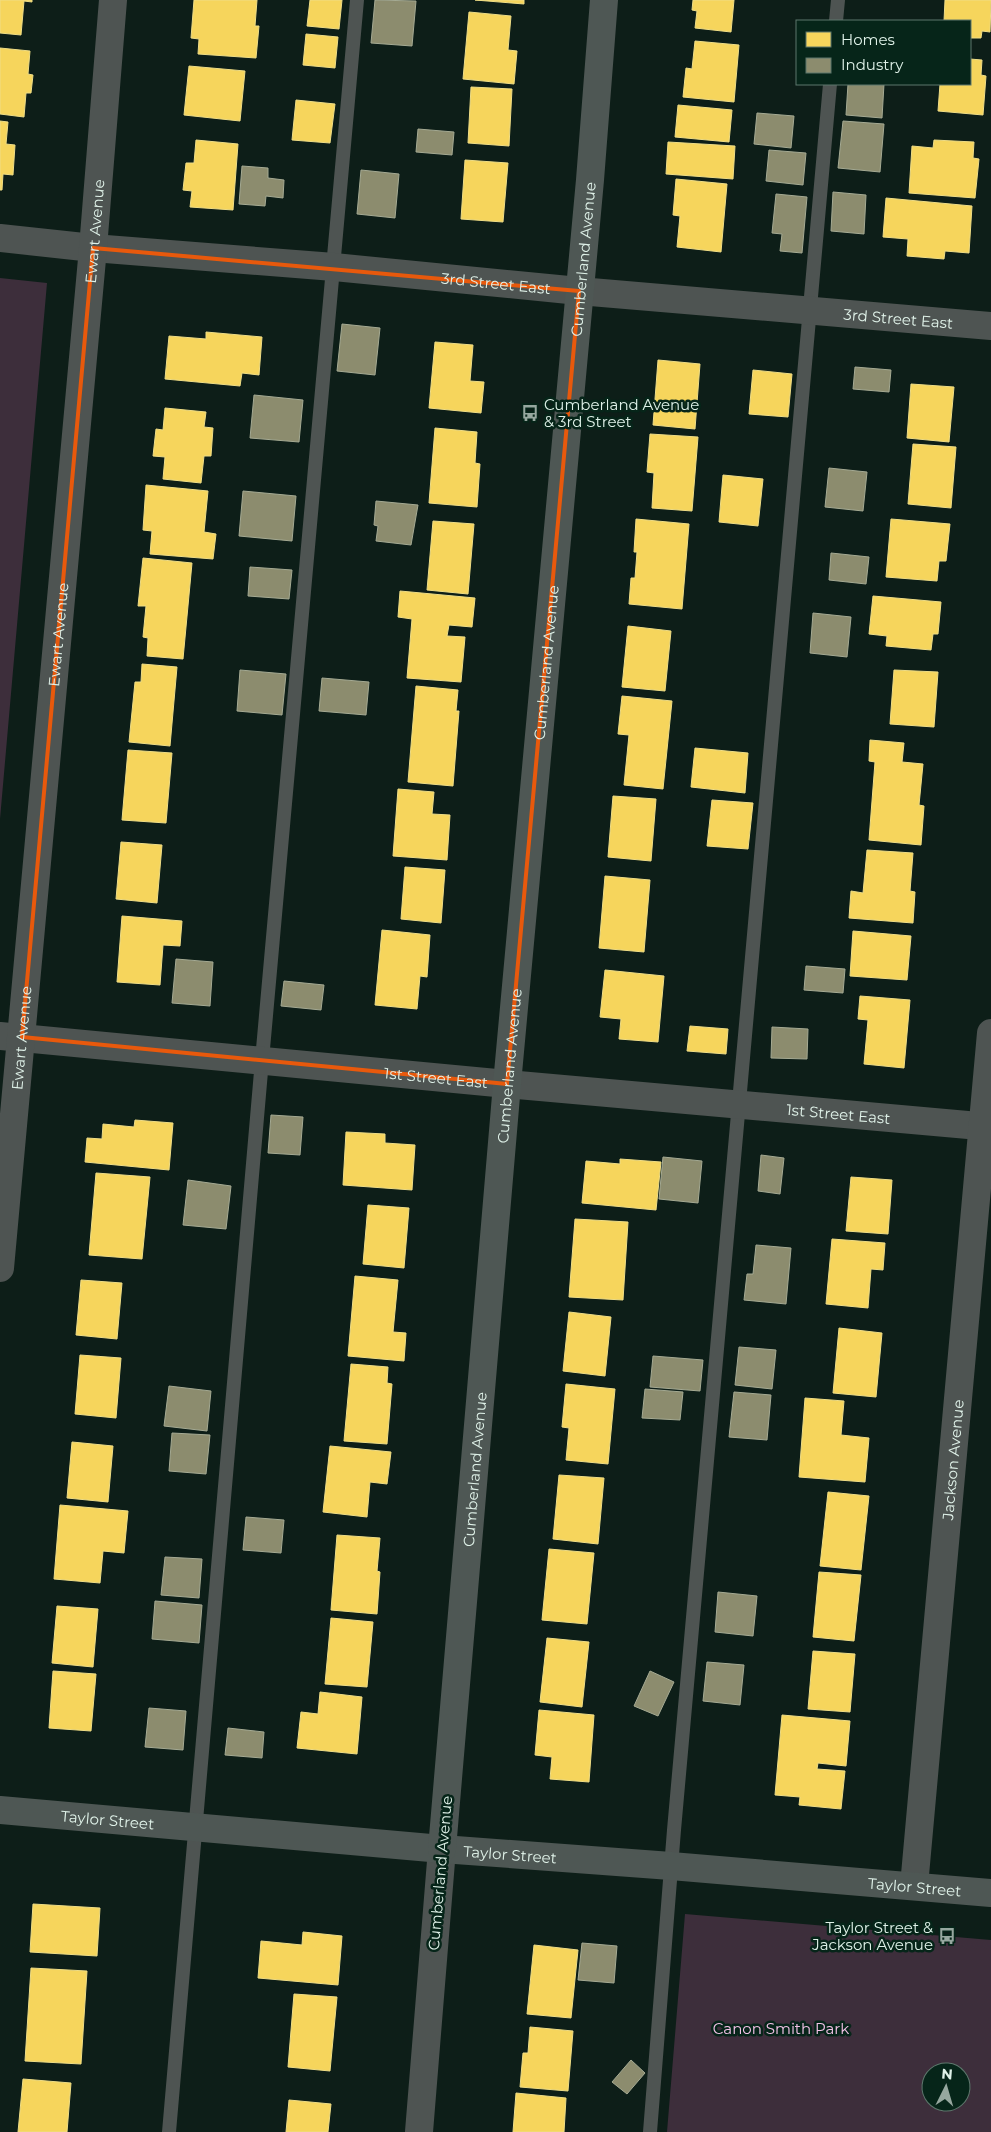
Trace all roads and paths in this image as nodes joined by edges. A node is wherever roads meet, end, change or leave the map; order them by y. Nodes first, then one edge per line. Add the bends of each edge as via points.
1 (113, 0) edge
2 (357, 0) edge
3 (604, 0) edge
4 (838, 0) edge
5 (836, 20) edge
6 (830, 85) edge
7 (0, 238) edge
8 (92, 248) junction
9 (334, 267) junction
10 (579, 291) junction
11 (809, 311) junction
12 (991, 326) edge
13 (991, 1033) edge
14 (11, 1036) edge
15 (262, 1060) junction
16 (507, 1084) junction
17 (739, 1104) junction
18 (987, 1126) edge
19 (0, 1268) edge
20 (0, 1810) edge
21 (196, 1826) junction
22 (442, 1849) junction
23 (671, 1866) junction
24 (914, 1886) junction
25 (991, 1893) edge
26 (169, 2132) edge
27 (419, 2132) edge
28 (650, 2132) edge

1 - 8 street, Ewart Avenue
2 - 9 lane
3 - 10 main road, Cumberland Avenue
4 - 5 lane
6 - 11 lane
7 - 8 street, 3rd Street East
8 - 9 street, 3rd Street East
8 - 14 street, Ewart Avenue
9 - 10 street, 3rd Street East
9 - 15 lane
10 - 11 street, 3rd Street East
10 - 16 main road, Cumberland Avenue
11 - 12 street, 3rd Street East
11 - 17 lane
13 - 18 street, Jackson Avenue
14 - 15 street, 1st Street East
14 - 19 street, Ewart Avenue
15 - 16 street, 1st Street East
15 - 21 lane
16 - 17 street, 1st Street East
16 - 22 main road, Cumberland Avenue
17 - 18 street, 1st Street East
17 - 23 lane
18 - 24 street, Jackson Avenue
20 - 21 main road, Taylor Street
21 - 22 main road, Taylor Street
21 - 26 lane
22 - 23 main road, Taylor Street
22 - 27 street, Cumberland Avenue
23 - 24 main road, Taylor Street
23 - 28 lane
24 - 25 main road, Taylor Street

